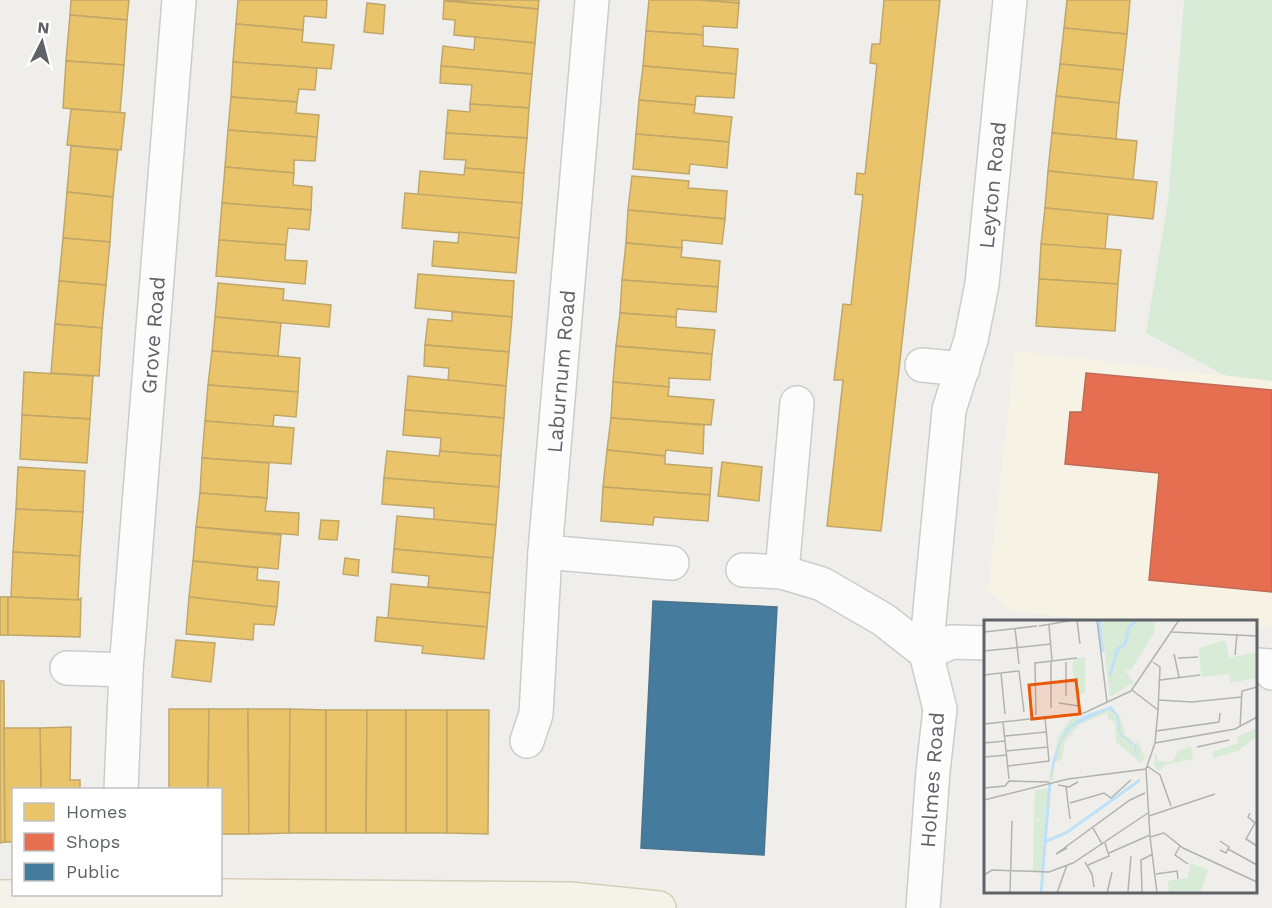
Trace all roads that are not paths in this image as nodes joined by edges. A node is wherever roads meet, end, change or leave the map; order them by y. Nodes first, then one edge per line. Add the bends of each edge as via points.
1 (178, 0) edge
2 (592, 0) edge
3 (1010, 0) edge
4 (922, 365) dead end
5 (959, 382) junction
6 (797, 403) dead end
7 (545, 552) junction
8 (672, 563) dead end
9 (743, 570) dead end
10 (782, 572) junction
11 (984, 644) edge
12 (926, 653) junction
13 (1257, 665) edge
14 (67, 668) dead end
15 (126, 670) junction
16 (1272, 674) edge
17 (527, 741) dead end
18 (121, 788) edge
19 (58, 896) edge
20 (142, 896) edge
21 (0, 897) edge
22 (332, 903) edge
23 (659, 908) edge
24 (924, 908) edge

1 - 15 street, Grove Road
2 - 7 street, Laburnum Road
3 - 5 street, Leyton Road via 982,284
4 - 5 street
5 - 12 street, Leyton Road via 949,410
6 - 10 street
7 - 8 street
7 - 17 street, Laburnum Road via 536,714
9 - 10 street
10 - 12 street via 822,584 884,620
11 - 12 street via 952,642
12 - 24 street, Holmes Road via 940,709
13 - 16 street via 1272,666
14 - 15 street
15 - 18 street, Grove Road
19 - 21 main road
20 - 22 main road
22 - 23 main road via 570,899

